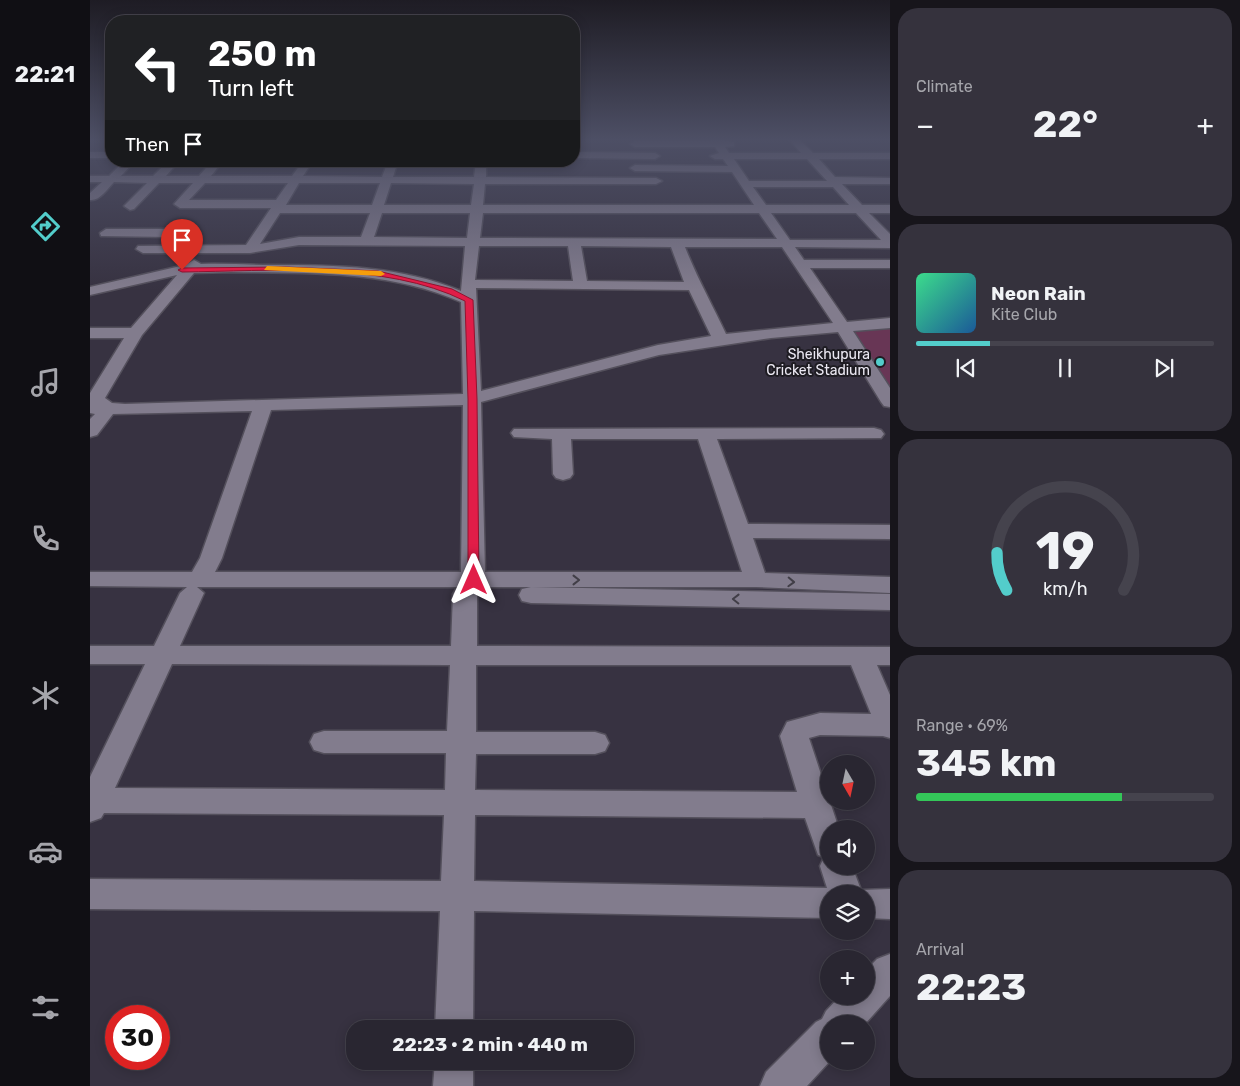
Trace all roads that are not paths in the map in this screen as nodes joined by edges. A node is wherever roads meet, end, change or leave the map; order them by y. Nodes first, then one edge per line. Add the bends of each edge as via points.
1 (659, 188) edge
2 (102, 189) edge
3 (150, 189) edge
4 (194, 189) edge
5 (292, 189) edge
6 (384, 189) edge
7 (424, 189) edge
8 (479, 189) edge
9 (748, 189) edge
10 (840, 189) edge
11 (417, 193) dead end
12 (93, 197) dead end
13 (283, 204) junction
14 (859, 208) junction
15 (377, 209) junction
16 (477, 209) junction
17 (763, 209) junction
18 (890, 209) edge
19 (667, 210) junction
20 (129, 214) dead end
21 (252, 219) dead end
22 (106, 233) dead end
23 (184, 233) dead end
24 (242, 233) dead end
25 (261, 234) junction
26 (366, 242) junction
27 (472, 243) junction
28 (574, 243) junction
29 (890, 243) edge
30 (677, 244) junction
31 (786, 244) junction
32 (143, 249) dead end
33 (204, 249) junction
34 (250, 249) junction
35 (800, 264) junction
36 (890, 264) edge
37 (191, 269) junction
38 (581, 285) junction
39 (693, 286) junction
40 (90, 291) edge
41 (469, 292) junction
42 (890, 323) edge
43 (843, 327) junction
44 (90, 333) edge
45 (136, 333) junction
46 (720, 338) junction
47 (472, 399) junction
48 (890, 402) edge
49 (264, 404) junction
50 (96, 408) edge
51 (90, 431) edge
52 (521, 433) dead end
53 (561, 433) junction
54 (705, 433) junction
55 (874, 434) dead end
56 (563, 474) dead end
57 (739, 531) junction
58 (890, 532) edge
59 (90, 578) edge
60 (756, 580) junction
61 (196, 585) junction
62 (890, 585) edge
63 (469, 587) junction
64 (90, 592) edge
65 (890, 602) edge
66 (164, 654) junction
67 (90, 655) edge
68 (463, 656) junction
69 (860, 656) junction
70 (890, 656) edge
71 (890, 725) edge
72 (324, 742) dead end
73 (461, 742) junction
74 (595, 743) dead end
75 (91, 803) edge
76 (459, 803) junction
77 (814, 805) junction
78 (820, 821) edge
79 (90, 894) edge
80 (457, 896) junction
81 (820, 903) edge
82 (875, 903) edge
83 (890, 904) edge
84 (890, 971) edge
85 (875, 987) edge
86 (857, 1005) edge
87 (848, 1015) edge
88 (454, 1020) edge
89 (820, 1044) edge
90 (454, 1070) edge
91 (453, 1086) edge
92 (780, 1086) edge

1 - 19 street
2 - 12 street
3 - 20 street
4 - 13 street via 180,204
5 - 13 street
6 - 15 street
7 - 11 street
8 - 16 street
9 - 17 street
10 - 14 street
13 - 15 street
13 - 21 street
13 - 25 street
14 - 17 street
14 - 18 street
14 - 29 street
15 - 16 street
15 - 26 street
16 - 19 street
16 - 27 street
17 - 19 street
17 - 31 street
22 - 23 street
24 - 25 street
25 - 34 street
26 - 27 street
26 - 34 street via 299,241 273,248
27 - 28 street
27 - 41 street
28 - 30 street
28 - 38 street
29 - 31 street
30 - 31 street
30 - 39 street
31 - 35 street
32 - 33 street
33 - 34 street
33 - 37 street
35 - 36 street
35 - 43 street
37 - 40 street
37 - 41 street via 378,273
37 - 45 street
38 - 39 street
38 - 41 street
39 - 46 street
41 - 47 street
42 - 43 street
43 - 46 street
43 - 48 street
44 - 45 street
45 - 50 street
46 - 47 street via 658,350
47 - 49 street
47 - 63 street
49 - 50 street
49 - 61 street via 211,558
50 - 51 street
52 - 53 street
53 - 54 street
53 - 56 street
54 - 55 street
54 - 57 street
57 - 58 street
57 - 60 street
59 - 61 street
60 -> 62 street
63 -> 60 street
61 - 63 street
61 - 64 street
61 - 66 street
65 -> 63 street
63 - 68 street
66 - 67 street
66 - 68 street
66 - 75 street
68 - 69 street
68 - 73 street
69 - 70 street
69 - 71 street
71 - 77 street via 820,724 797,730 794,736
72 - 73 street
73 - 74 street
73 - 76 street
75 - 76 street
76 - 77 street
76 - 80 street
77 - 78 street
79 - 80 street
80 - 81 street
80 - 88 street
82 - 83 street
84 - 85 street
86 - 87 street
89 - 92 street
90 - 91 street

